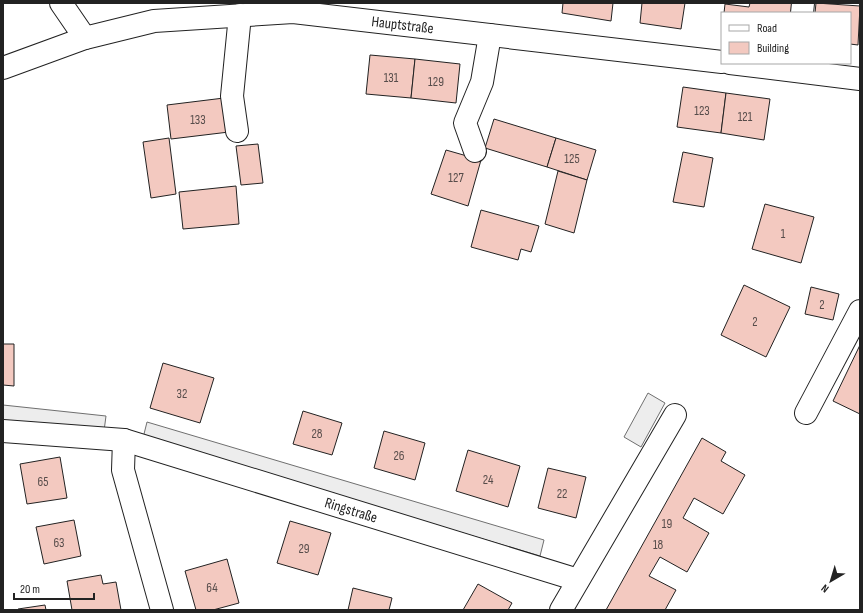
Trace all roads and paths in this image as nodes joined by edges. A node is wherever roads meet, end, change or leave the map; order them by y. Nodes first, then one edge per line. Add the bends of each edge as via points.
1 (61, 3) edge
2 (240, 15) junction
3 (490, 35) junction
4 (85, 38) junction
5 (721, 62) edge
6 (746, 64) edge
7 (795, 67) edge
8 (3, 68) edge
9 (860, 79) edge
10 (238, 131) dead end
11 (475, 151) dead end
12 (860, 311) edge
13 (806, 413) dead end
14 (675, 415) dead end
15 (3, 431) edge
16 (124, 440) junction
17 (578, 580) junction
18 (162, 610) edge
19 (560, 610) edge

1 - 4 street
2 - 3 street, Hauptstraße via 293,12
2 - 4 street, Hauptstraße via 154,22
2 - 10 street via 232,96
3 - 5 street, Hauptstraße
3 - 11 street via 482,82 465,123
4 - 8 street, Hauptstraße
6 - 7 street
7 - 9 street
12 - 13 street
14 - 17 street
15 - 16 street, Ringstraße
16 - 17 street, Ringstraße
16 - 18 street via 123,470
17 - 19 street

